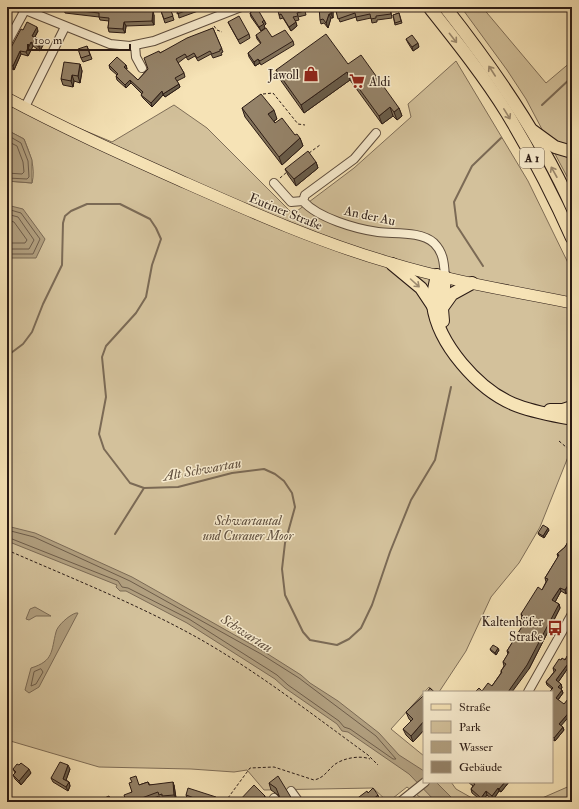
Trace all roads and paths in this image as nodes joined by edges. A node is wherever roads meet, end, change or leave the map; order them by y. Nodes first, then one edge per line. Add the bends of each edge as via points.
1 (241, 7) edge
2 (429, 7) edge
3 (445, 7) edge
4 (21, 8) edge
5 (210, 18) junction
6 (65, 27) junction
7 (222, 32) dead end
8 (7, 43) edge
9 (135, 45) junction
10 (142, 68) dead end
11 (263, 94) edge
12 (7, 98) edge
13 (25, 107) junction
14 (305, 124) dead end
15 (529, 128) junction
16 (376, 133) dead end
17 (320, 145) dead end
18 (572, 152) edge
19 (308, 154) edge
20 (291, 169) edge
21 (274, 183) joint
22 (303, 201) junction
23 (572, 206) edge
24 (572, 238) edge
25 (392, 264) junction
26 (441, 276) junction
27 (472, 283) junction
28 (572, 303) edge
29 (438, 307) junction
30 (572, 407) edge
31 (572, 419) edge
32 (559, 441) dead end
33 (572, 448) edge
34 (7, 550) edge
35 (572, 614) edge
36 (529, 691) edge
37 (370, 759) junction
38 (378, 765) dead end
39 (424, 783) edge
40 (291, 791) dead end
41 (225, 802) edge
42 (299, 802) edge
43 (400, 802) edge

1 - 5 street
2 -> 24 highway, A 1 via 467,55 506,112 558,205
15 -> 3 highway, A 1 via 477,48
4 - 6 street
4 - 8 street
5 - 7 path via 217,30
5 - 9 street via 154,41
6 - 9 street via 110,44
6 - 13 street
9 - 10 street via 136,58
11 - 14 path via 273,93 298,124
12 - 13 main road, Eutiner Straße
13 - 25 main road, Eutiner Straße via 156,170 280,225
15 - 18 highway via 555,147
23 -> 15 highway, A 1
16 - 22 street via 354,159 305,195
17 - 19 path
20 - 21 path
21 - 22 street via 291,202
22 - 26 street, An der Au via 309,208 346,225 377,232 410,234 433,242 439,248
25 - 26 main road, Eutiner Straße
25 -> 29 highway via 421,288
26 - 27 main road, Eutiner Straße
26 - 29 highway via 433,295
27 - 28 main road, Eutiner Straße
27 - 29 highway via 452,294
29 - 30 highway via 445,328 465,362 498,391 534,408 557,410
29 - 31 highway via 442,330 453,352 488,389 512,404
32 - 33 path
34 - 37 path via 132,605 198,638 252,672 368,755
35 - 36 street
37 - 38 path
37 - 41 path via 363,756 335,764 320,779 314,780 274,767 250,768
39 - 43 street
40 - 42 street

